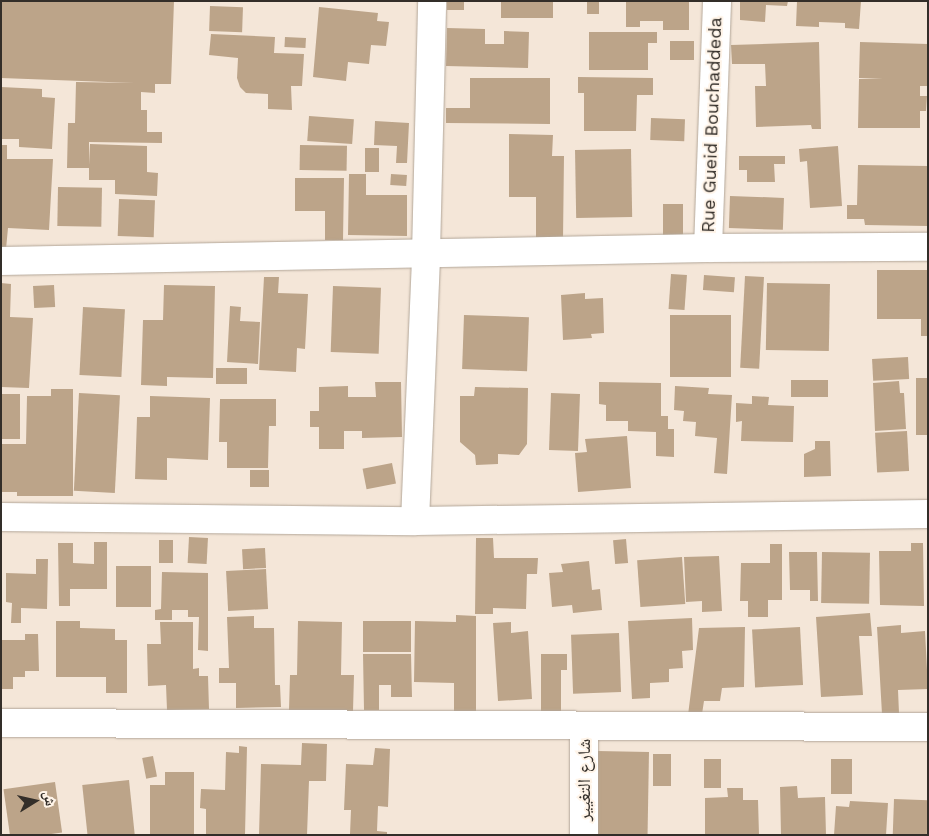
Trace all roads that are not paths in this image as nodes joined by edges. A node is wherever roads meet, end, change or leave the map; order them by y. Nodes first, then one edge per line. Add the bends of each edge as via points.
1 (432, 1) edge
2 (716, 1) edge
3 (928, 247) edge
4 (708, 248) junction
5 (426, 253) junction
6 (1, 261) edge
7 (928, 514) edge
8 (1, 518) edge
9 (415, 521) junction
10 (1, 724) edge
11 (584, 726) junction
12 (928, 727) edge
13 (584, 835) edge

1 - 5 street
2 - 4 street, Rue Gueid Bouchaddeda
3 - 4 street
4 - 5 street
5 - 6 street
5 - 9 street
7 - 9 street
8 - 9 street
10 - 11 street
11 - 12 street
11 - 13 street, شارع التغيير

